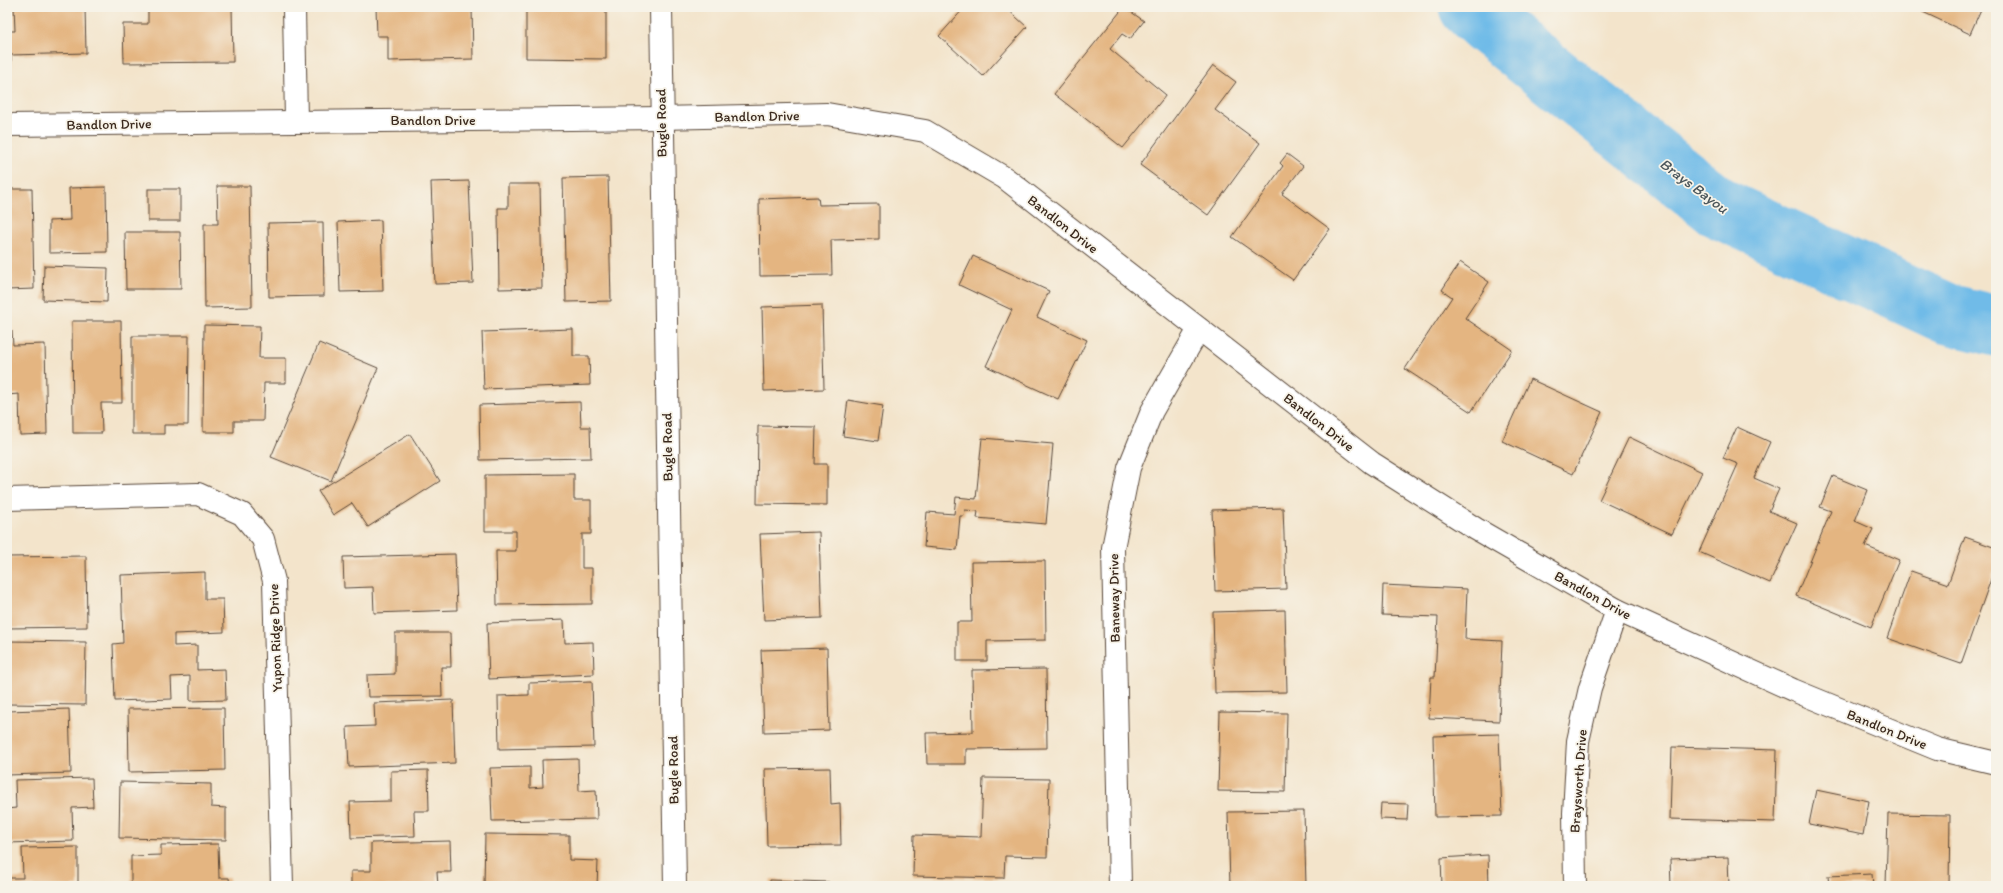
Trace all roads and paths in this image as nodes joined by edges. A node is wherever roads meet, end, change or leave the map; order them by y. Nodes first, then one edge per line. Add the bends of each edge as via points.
1 (294, 7) edge
2 (660, 7) edge
3 (661, 118) junction
4 (296, 121) junction
5 (7, 126) edge
6 (1199, 329) junction
7 (7, 499) edge
8 (1617, 610) junction
9 (1996, 763) edge
10 (282, 886) edge
11 (675, 886) edge
12 (1120, 886) edge
13 (1575, 886) edge

1 - 4 street
2 - 3 street, Bugle Road
3 - 4 street, Bandlon Drive
3 - 6 street, Bandlon Drive via 827,114 925,131 1005,178
3 - 11 street, Bugle Road
4 - 5 street, Bandlon Drive
6 - 8 street, Bandlon Drive via 1372,463 1476,529
6 - 12 street, Baneway Drive via 1152,411 1129,468 1113,548
7 - 10 street, Yupon Ridge Drive via 198,494 242,514 263,539 274,581
8 - 9 street, Bandlon Drive via 1793,690 1922,743
8 - 13 street, Braysworth Drive via 1590,688 1578,741 1574,813

